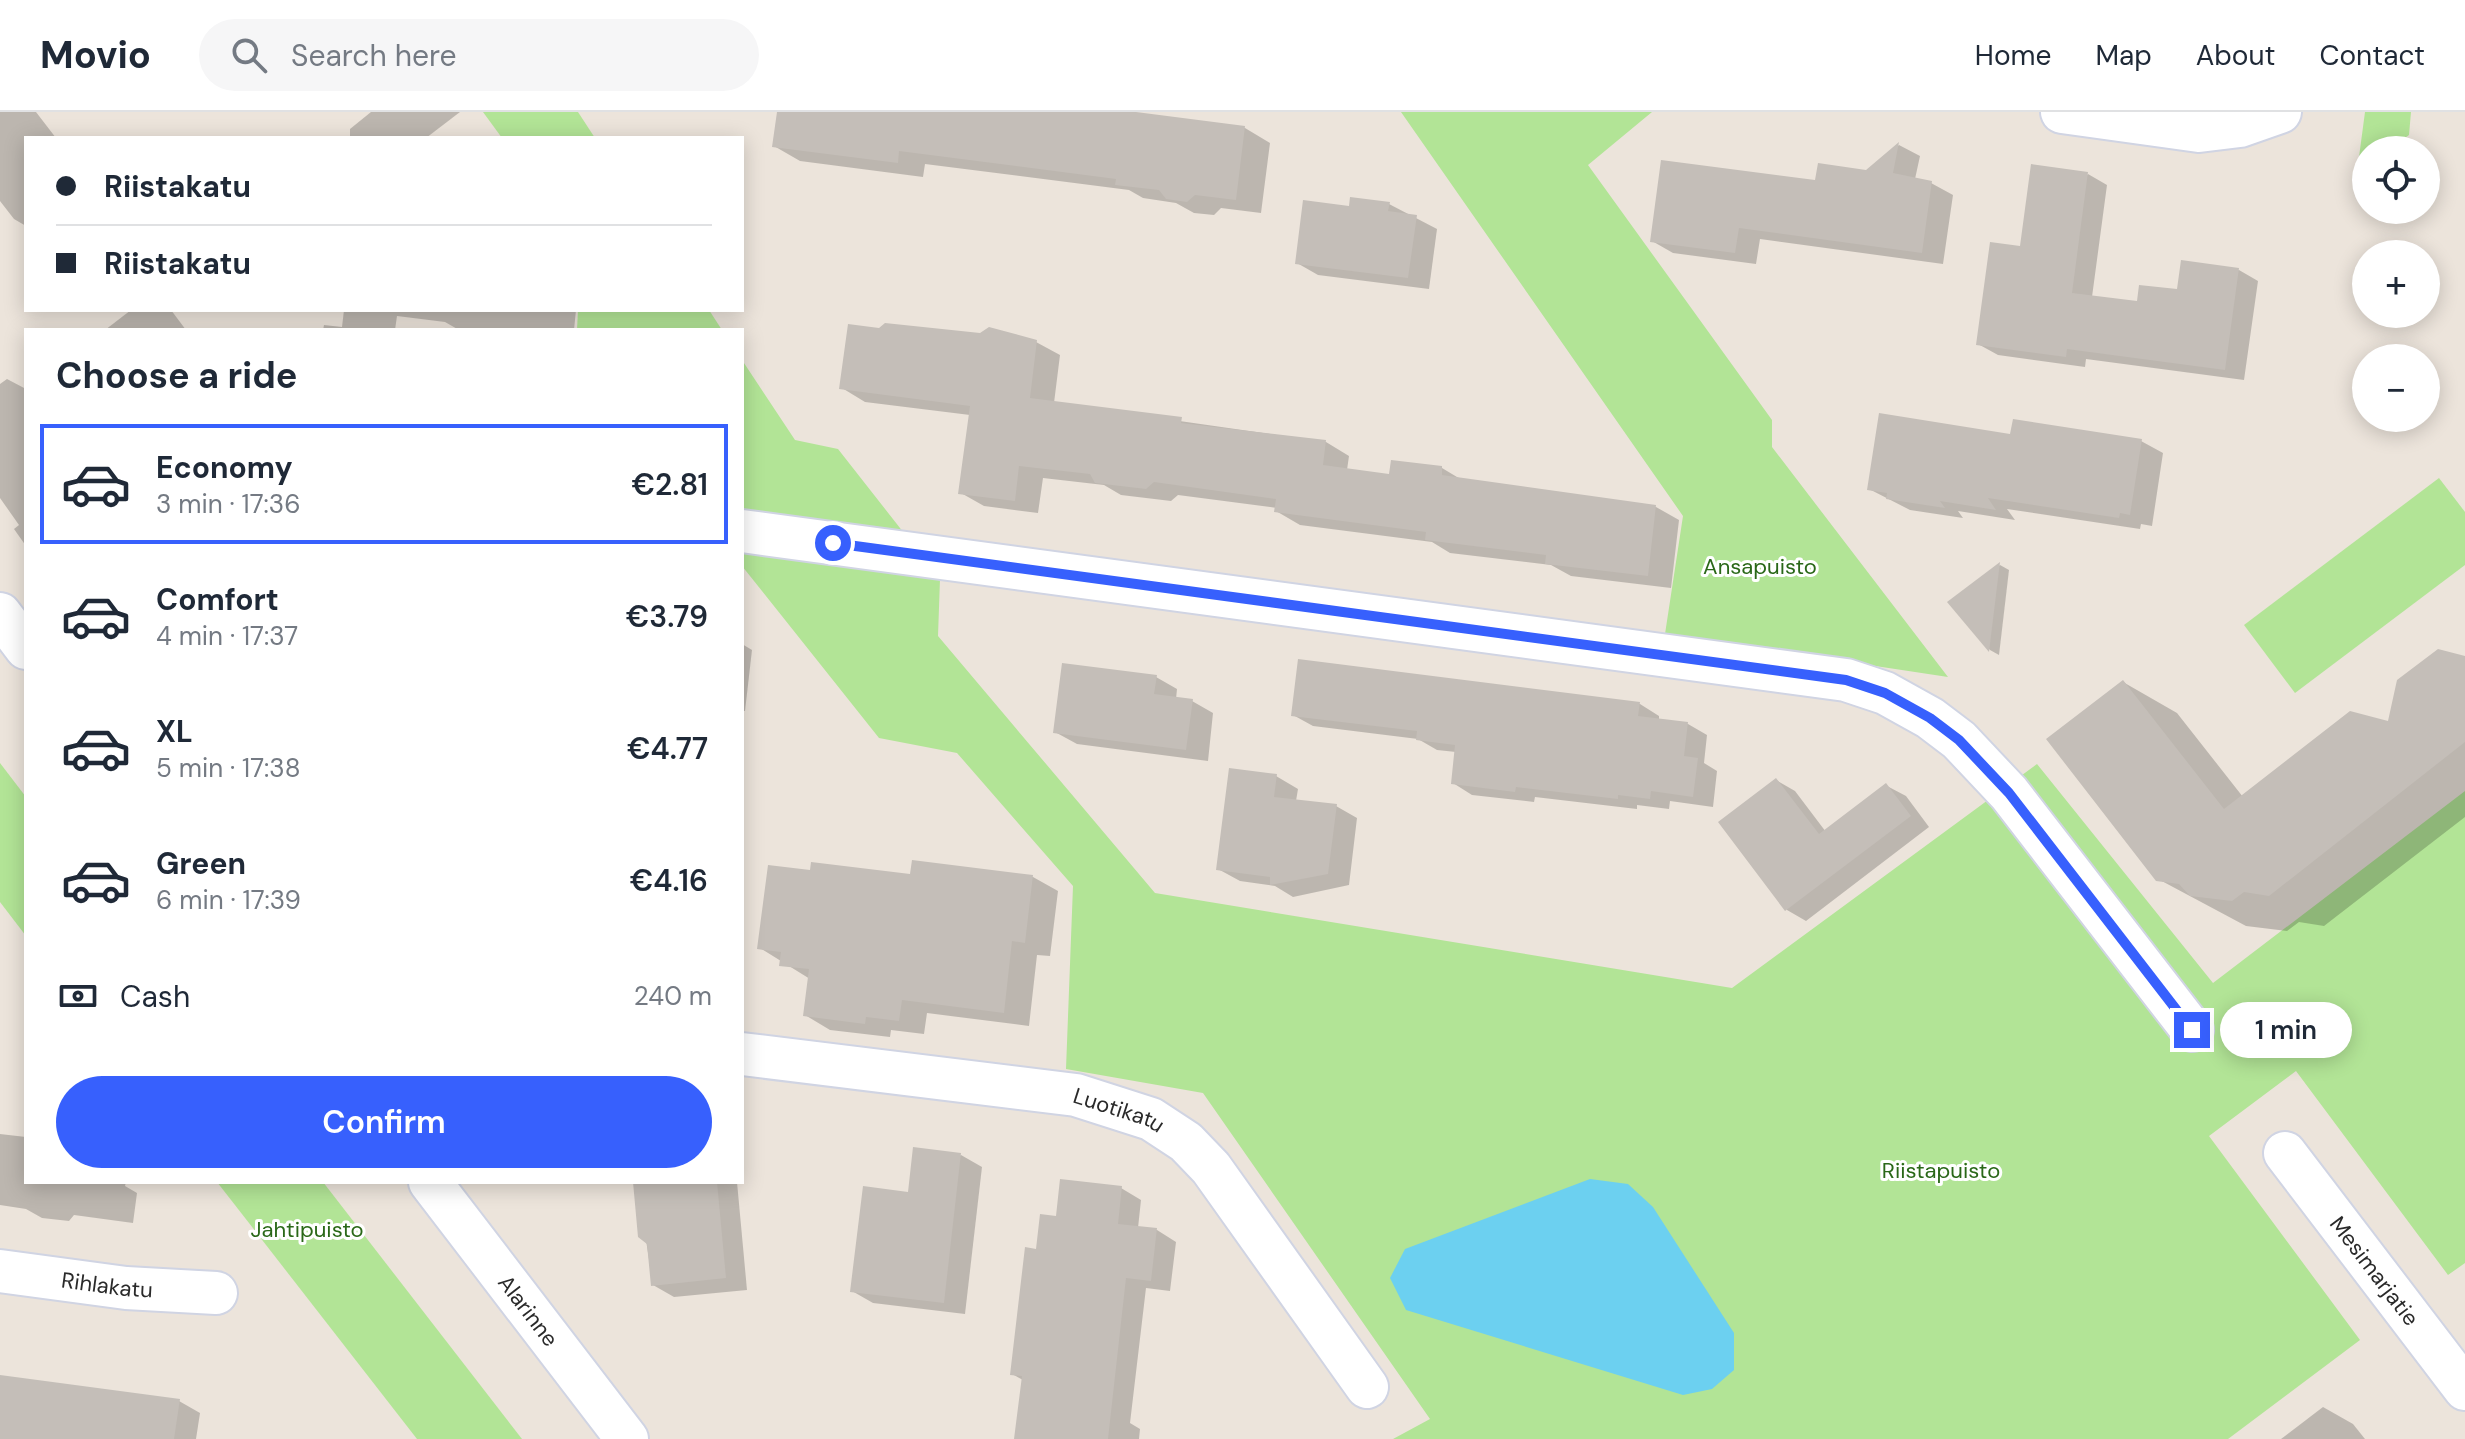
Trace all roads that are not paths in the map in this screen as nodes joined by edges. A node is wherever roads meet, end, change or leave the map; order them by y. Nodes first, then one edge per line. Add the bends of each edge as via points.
1 (2062, 112) edge
2 (2280, 112) edge
3 (744, 531) edge
4 (0, 614) edge
5 (24, 645) edge
6 (2192, 1030) dead end
7 (744, 1054) edge
8 (2285, 1153) dead end
9 (442, 1186) edge
10 (0, 1271) edge
11 (216, 1293) dead end
12 (1367, 1387) dead end
13 (2465, 1389) edge
14 (627, 1439) edge

1 - 2 street via 2199,131 2240,126
3 - 6 street via 1846,680 1885,693 1959,740 2009,793
4 - 5 street
7 - 12 street, Luotikatu via 1076,1095 1151,1119 1186,1142 1211,1168
8 - 13 street, Mesimarjatie
9 - 14 street, Alarinne
10 - 11 street, Rihlakatu via 126,1288

